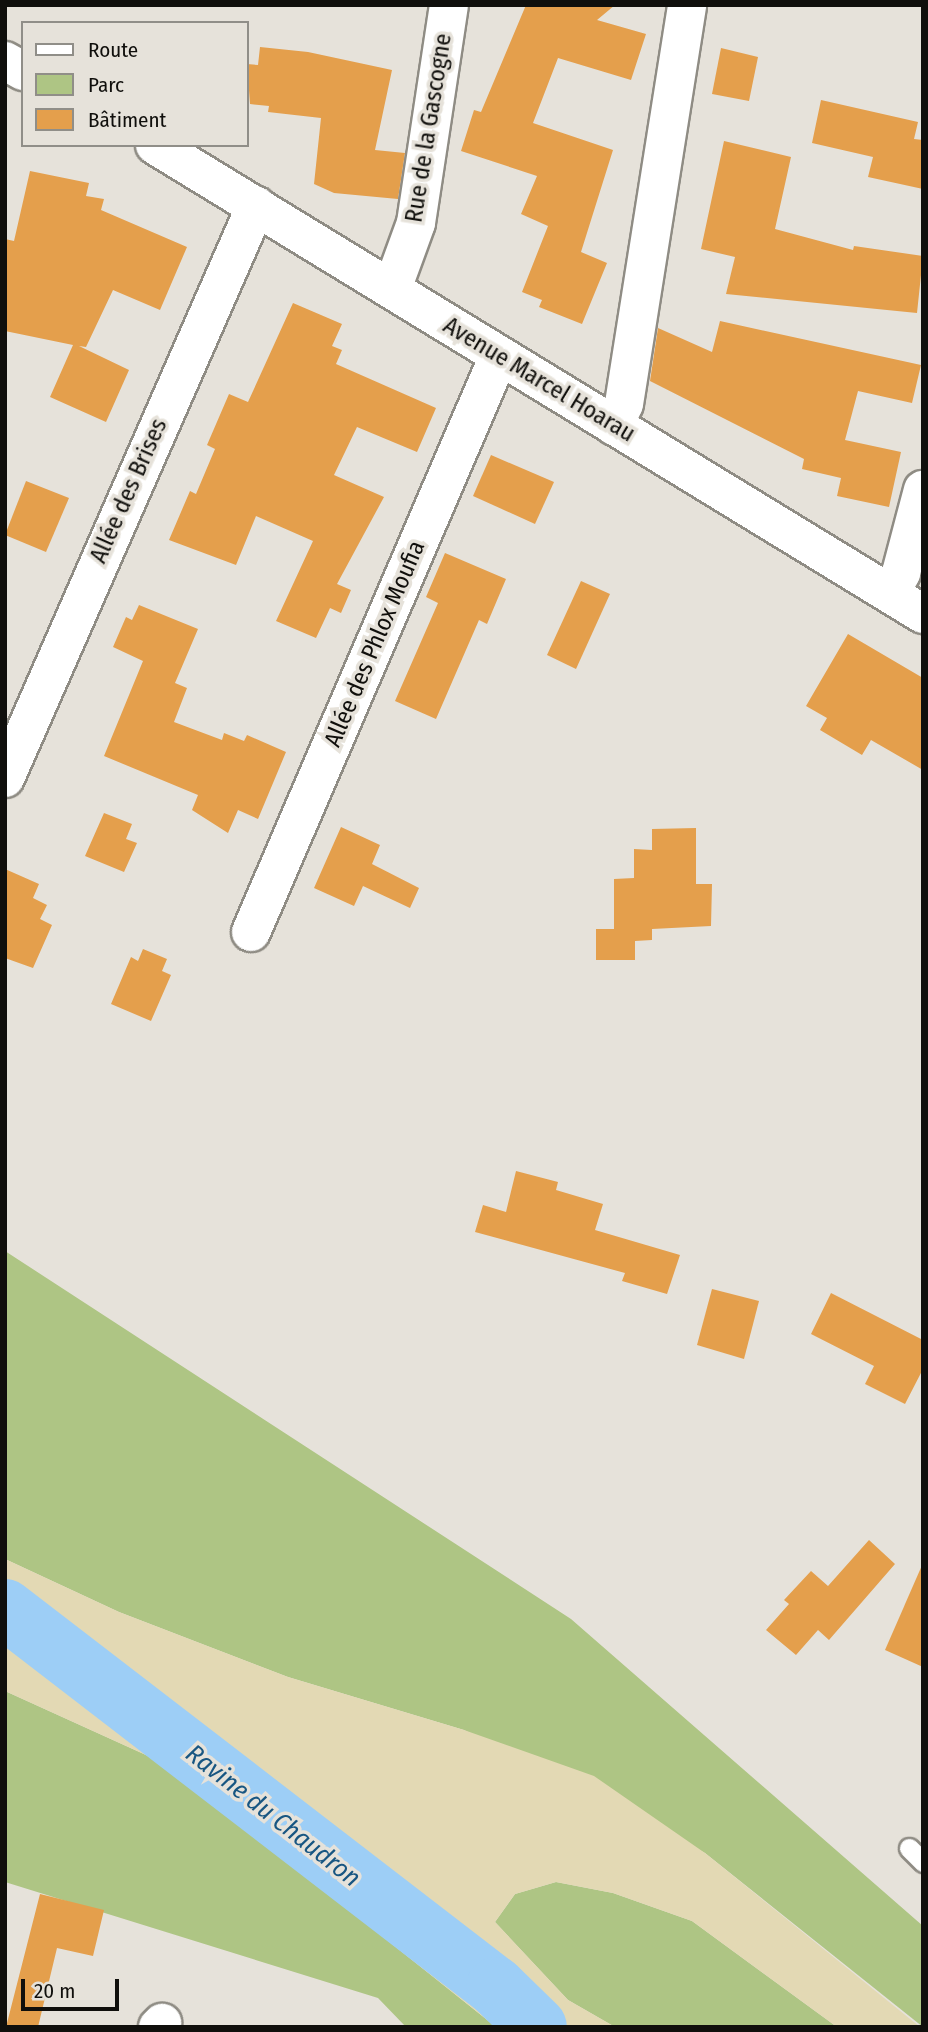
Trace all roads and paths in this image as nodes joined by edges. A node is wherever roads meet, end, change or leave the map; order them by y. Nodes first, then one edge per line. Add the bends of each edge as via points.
1 (449, 5) edge
2 (687, 5) edge
3 (5, 61) edge
4 (21, 70) edge
5 (158, 147) edge
6 (256, 206) junction
7 (392, 289) junction
8 (499, 356) junction
9 (614, 426) junction
10 (923, 490) edge
11 (890, 593) junction
12 (923, 614) edge
13 (5, 778) edge
14 (251, 932) dead end

1 - 7 street, Rue de la Gascogne via 416,223
2 - 9 street via 624,404
3 - 4 street
5 - 6 street, Avenue Marcel Hoarau
6 - 7 street, Avenue Marcel Hoarau
6 - 13 street, Allée des Brises
7 - 8 street, Avenue Marcel Hoarau
8 - 9 street, Avenue Marcel Hoarau
8 - 14 street, Allée des Phlox Moufia
9 - 11 street, Avenue Marcel Hoarau
10 - 11 street via 901,573
11 - 12 street, Avenue Marcel Hoarau

